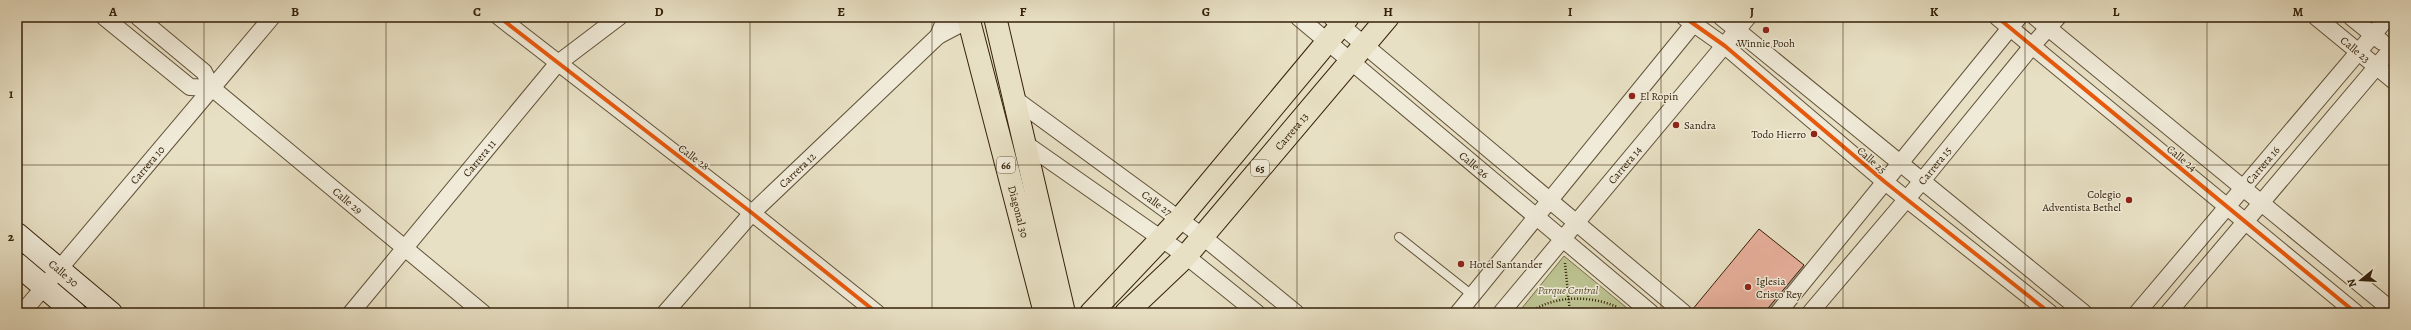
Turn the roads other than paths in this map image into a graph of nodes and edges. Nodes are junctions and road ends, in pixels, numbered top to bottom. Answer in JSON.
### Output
{"nodes":[{"id":1,"x":104,"y":17,"type":"edge"},
{"id":2,"x":138,"y":17,"type":"edge"},
{"id":3,"x":272,"y":17,"type":"edge"},
{"id":4,"x":499,"y":17,"type":"edge"},
{"id":5,"x":619,"y":17,"type":"edge"},
{"id":6,"x":946,"y":17,"type":"edge"},
{"id":7,"x":995,"y":17,"type":"edge"},
{"id":8,"x":1298,"y":17,"type":"edge"},
{"id":9,"x":1388,"y":17,"type":"edge"},
{"id":10,"x":1721,"y":17,"type":"edge"},
{"id":11,"x":1748,"y":17,"type":"edge"},
{"id":12,"x":1997,"y":17,"type":"edge"},
{"id":13,"x":2035,"y":17,"type":"edge"},
{"id":14,"x":2316,"y":17,"type":"edge"},
{"id":15,"x":2351,"y":17,"type":"edge"},
{"id":16,"x":2388,"y":17,"type":"edge"},
{"id":17,"x":970,"y":18,"type":"edge"},
{"id":18,"x":1340,"y":20,"type":"edge"},
{"id":19,"x":1692,"y":20,"type":"edge"},
{"id":20,"x":2014,"y":23,"type":"edge"},
{"id":21,"x":2054,"y":23,"type":"edge"},
{"id":22,"x":1738,"y":30,"type":"junction"},
{"id":23,"x":2373,"y":35,"type":"junction"},
{"id":24,"x":938,"y":36,"type":"junction"},
{"id":25,"x":1326,"y":41,"type":"junction"},
{"id":26,"x":1725,"y":46,"type":"junction"},
{"id":27,"x":2032,"y":46,"type":"junction"},
{"id":28,"x":2393,"y":49,"type":"edge"},
{"id":29,"x":1357,"y":52,"type":"junction"},
{"id":30,"x":2358,"y":52,"type":"junction"},
{"id":31,"x":557,"y":64,"type":"junction"},
{"id":32,"x":2377,"y":66,"type":"junction"},
{"id":33,"x":2394,"y":81,"type":"edge"},
{"id":34,"x":212,"y":88,"type":"junction"},
{"id":35,"x":1015,"y":98,"type":"junction"},
{"id":36,"x":1026,"y":144,"type":"junction"},
{"id":37,"x":1901,"y":163,"type":"junction"},
{"id":38,"x":1922,"y":181,"type":"junction"},
{"id":39,"x":1885,"y":182,"type":"junction"},
{"id":40,"x":2243,"y":188,"type":"junction"},
{"id":41,"x":1906,"y":199,"type":"junction"},
{"id":42,"x":1549,"y":201,"type":"junction"},
{"id":43,"x":2261,"y":203,"type":"junction"},
{"id":44,"x":2227,"y":207,"type":"junction"},
{"id":45,"x":752,"y":213,"type":"junction"},
{"id":46,"x":1536,"y":217,"type":"junction"},
{"id":47,"x":1178,"y":221,"type":"junction"},
{"id":48,"x":2245,"y":222,"type":"junction"},
{"id":49,"x":1575,"y":223,"type":"junction"},
{"id":50,"x":17,"y":234,"type":"edge"},
{"id":51,"x":1202,"y":236,"type":"junction"},
{"id":52,"x":1398,"y":236,"type":"dead end"},
{"id":53,"x":1160,"y":239,"type":"junction"},
{"id":54,"x":1561,"y":239,"type":"junction"},
{"id":55,"x":404,"y":248,"type":"junction"},
{"id":56,"x":1186,"y":256,"type":"junction"},
{"id":57,"x":17,"y":264,"type":"edge"},
{"id":58,"x":58,"y":268,"type":"junction"},
{"id":59,"x":44,"y":287,"type":"junction"},
{"id":60,"x":1472,"y":295,"type":"junction"},
{"id":61,"x":1051,"y":310,"type":"edge"},
{"id":62,"x":2394,"y":312,"type":"edge"},
{"id":63,"x":22,"y":313,"type":"edge"},
{"id":64,"x":75,"y":313,"type":"edge"},
{"id":65,"x":111,"y":313,"type":"edge"},
{"id":66,"x":351,"y":313,"type":"edge"},
{"id":67,"x":483,"y":313,"type":"edge"},
{"id":68,"x":665,"y":313,"type":"edge"},
{"id":69,"x":877,"y":313,"type":"edge"},
{"id":70,"x":1091,"y":313,"type":"edge"},
{"id":71,"x":1126,"y":313,"type":"edge"},
{"id":72,"x":1256,"y":313,"type":"edge"},
{"id":73,"x":1296,"y":313,"type":"edge"},
{"id":74,"x":1458,"y":313,"type":"edge"},
{"id":75,"x":1501,"y":313,"type":"edge"},
{"id":76,"x":1651,"y":313,"type":"edge"},
{"id":77,"x":1684,"y":313,"type":"edge"},
{"id":78,"x":1778,"y":313,"type":"edge"},
{"id":79,"x":1810,"y":313,"type":"edge"},
{"id":80,"x":2050,"y":313,"type":"edge"},
{"id":81,"x":2084,"y":313,"type":"edge"},
{"id":82,"x":2137,"y":313,"type":"edge"},
{"id":83,"x":2168,"y":313,"type":"edge"},
{"id":84,"x":2356,"y":313,"type":"edge"}],
"edges":[{"from":1,"to":34,"type":"street"},
{"from":2,"to":34,"type":"street","name":"Calle 29"},
{"from":3,"to":34,"type":"street","name":"Carrera 10"},
{"from":4,"to":31,"type":"street","name":"Calle 28"},
{"from":5,"to":31,"type":"street","name":"Carrera 11"},
{"from":6,"to":24,"type":"street","name":"Carrera 12"},
{"from":7,"to":35,"type":"main road","name":"Diagonal 30","number":"66"},
{"from":8,"to":25,"type":"street","name":"Calle 26"},
{"from":9,"to":29,"type":"main road","name":"Carrera 13","number":"65"},
{"from":10,"to":22,"type":"street","name":"Calle 25"},
{"from":11,"to":22,"type":"street","name":"Carrera 14"},
{"from":12,"to":20,"type":"street","name":"Calle 24"},
{"from":13,"to":21,"type":"street","name":"Calle 24"},
{"from":14,"to":30,"type":"street","name":"Calle 23"},
{"from":15,"to":23,"type":"street","name":"Calle 23"},
{"from":16,"to":23,"type":"street","name":"Carrera 16"},
{"from":17,"to":24,"type":"street","name":"Carrera 12"},
{"from":17,"to":61,"type":"main road","name":"Diagonal 30","number":"66"},
{"from":18,"to":25,"type":"main road"},
{"from":18,"to":29,"type":"street","name":"Calle 26"},
{"from":19,"to":26,"type":"street","name":"Calle 25"},
{"from":19,"to":42,"type":"street"},
{"from":20,"to":27,"type":"street","name":"Calle 24"},
{"from":20,"to":37,"type":"street"},
{"from":21,"to":27,"type":"street","name":"Carrera 15"},
{"from":21,"to":40,"type":"street","name":"Calle 24"},
{"from":22,"to":26,"type":"street","name":"Carrera 14"},
{"from":22,"to":37,"type":"street","name":"Calle 25"},
{"from":23,"to":28,"type":"street","name":"Calle 23"},
{"from":23,"to":30,"type":"street","name":"Carrera 16"},
{"from":24,"to":45,"type":"street","name":"Carrera 12"},
{"from":25,"to":29,"type":"street","name":"Calle 26"},
{"from":25,"to":47,"type":"main road"},
{"from":26,"to":39,"type":"street","name":"Calle 25"},
{"from":26,"to":49,"type":"street","name":"Carrera 14"},
{"from":27,"to":38,"type":"street","name":"Carrera 15"},
{"from":27,"to":44,"type":"street","name":"Calle 24"},
{"from":28,"to":32,"type":"street"},
{"from":29,"to":42,"type":"street","name":"Calle 26"},
{"from":29,"to":46,"type":"street","name":"Calle 26"},
{"from":29,"to":51,"type":"main road","name":"Carrera 13","number":"65"},
{"from":30,"to":32,"type":"street","name":"Calle 23"},
{"from":30,"to":40,"type":"street","name":"Carrera 16"},
{"from":31,"to":45,"type":"street","name":"Calle 28"},
{"from":31,"to":55,"type":"street","name":"Carrera 11"},
{"from":32,"to":33,"type":"street","name":"Calle 23"},
{"from":32,"to":43,"type":"street"},
{"from":34,"to":55,"type":"street","name":"Calle 29"},
{"from":34,"to":58,"type":"street","name":"Carrera 10"},
{"from":35,"to":36,"type":"main road","name":"Diagonal 30","number":"66"},
{"from":35,"to":47,"type":"street","name":"Calle 27"},
{"from":36,"to":53,"type":"street"},
{"from":36,"to":61,"type":"main road","name":"Diagonal 30","number":"66"},
{"from":37,"to":38,"type":"street","name":"Calle 25"},
{"from":37,"to":39,"type":"street"},
{"from":38,"to":41,"type":"street","name":"Carrera 15"},
{"from":38,"to":81,"type":"street","name":"Calle 25"},
{"from":39,"to":41,"type":"street","name":"Calle 25"},
{"from":39,"to":78,"type":"street"},
{"from":40,"to":43,"type":"street","name":"Calle 24"},
{"from":40,"to":44,"type":"street","name":"Carrera 16"},
{"from":41,"to":79,"type":"street","name":"Carrera 15"},
{"from":41,"to":80,"type":"street","name":"Calle 25"},
{"from":42,"to":46,"type":"street"},
{"from":42,"to":49,"type":"street","name":"Calle 26"},
{"from":43,"to":48,"type":"street"},
{"from":43,"to":62,"type":"street","name":"Calle 24"},
{"from":44,"to":48,"type":"street","name":"Calle 24"},
{"from":44,"to":82,"type":"street","name":"Carrera 16"},
{"from":45,"to":68,"type":"street","name":"Carrera 12"},
{"from":45,"to":69,"type":"street","name":"Calle 28"},
{"from":46,"to":54,"type":"street","name":"Calle 26"},
{"from":46,"to":60,"type":"street"},
{"from":47,"to":51,"type":"street","name":"Calle 27"},
{"from":47,"to":53,"type":"main road"},
{"from":48,"to":83,"type":"street"},
{"from":48,"to":84,"type":"street","name":"Calle 24"},
{"from":49,"to":54,"type":"street","name":"Carrera 14"},
{"from":49,"to":77,"type":"street","name":"Calle 26"},
{"from":50,"to":58,"type":"street","name":"Calle 30"},
{"from":51,"to":56,"type":"main road","name":"Carrera 13","number":"65"},
{"from":51,"to":73,"type":"street","name":"Calle 27"},
{"from":52,"to":60,"type":"lane"},
{"from":53,"to":56,"type":"street"},
{"from":53,"to":70,"type":"main road"},
{"from":54,"to":75,"type":"street","name":"Carrera 14"},
{"from":54,"to":76,"type":"street","name":"Calle 26"},
{"from":55,"to":66,"type":"street","name":"Carrera 11"},
{"from":55,"to":67,"type":"street","name":"Calle 29"},
{"from":56,"to":71,"type":"main road","name":"Carrera 13","number":"65"},
{"from":56,"to":72,"type":"street"},
{"from":57,"to":59,"type":"street"},
{"from":58,"to":59,"type":"street","name":"Carrera 10"},
{"from":58,"to":65,"type":"street","name":"Calle 30"},
{"from":59,"to":63,"type":"street","name":"Carrera 10"},
{"from":59,"to":64,"type":"street"},
{"from":60,"to":74,"type":"street"}]}
